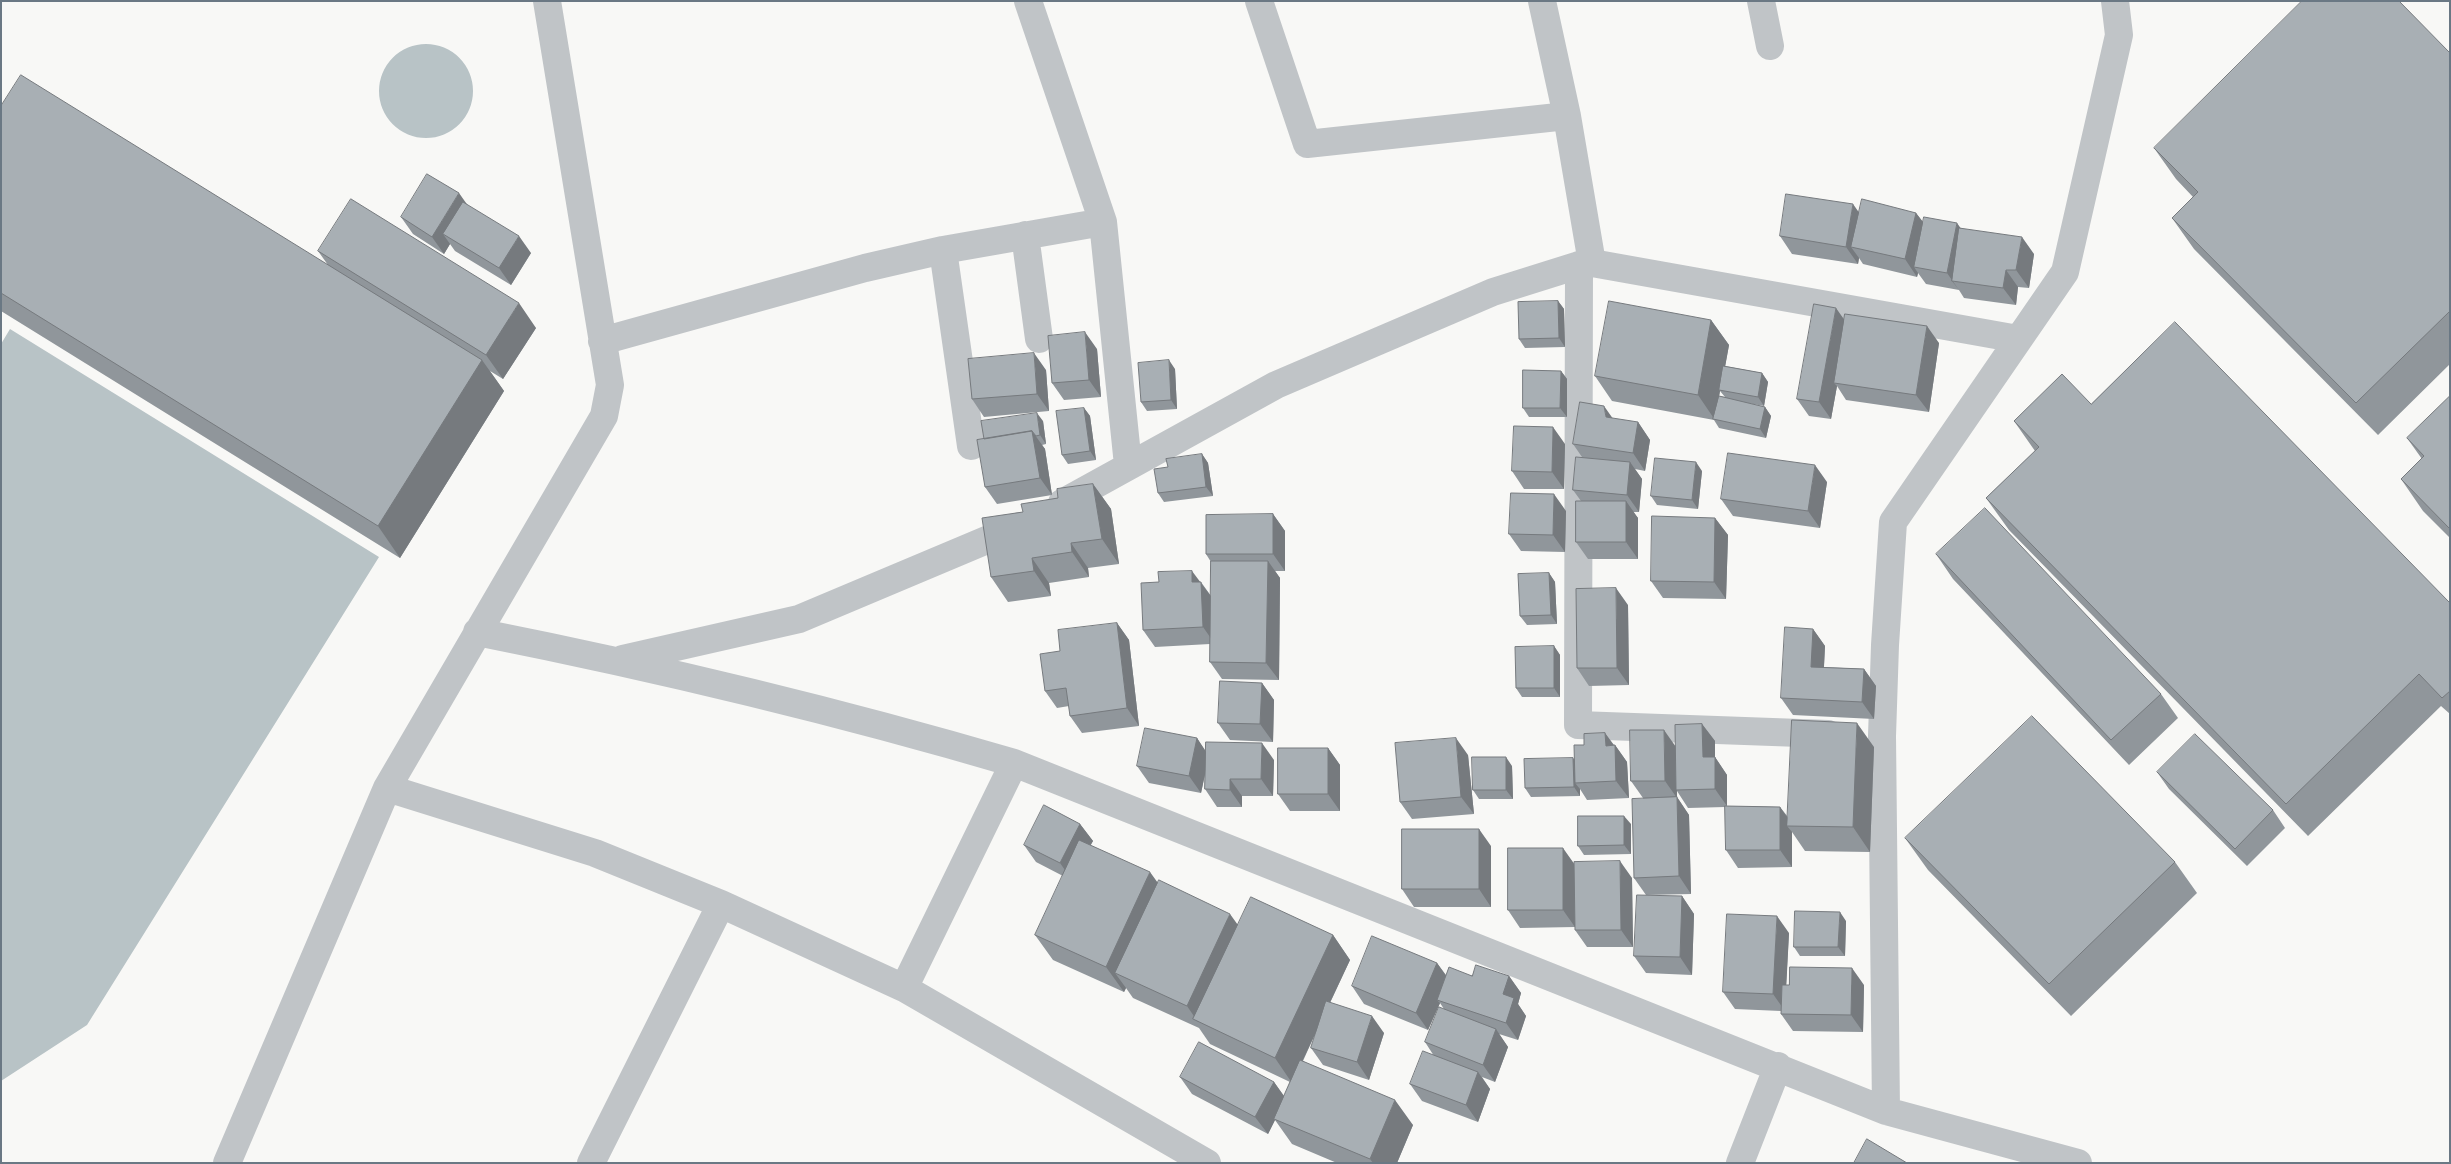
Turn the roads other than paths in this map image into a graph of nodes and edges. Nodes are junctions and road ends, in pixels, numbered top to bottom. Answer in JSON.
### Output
{"nodes":[{"id":1,"x":547,"y":1,"type":"edge"},
{"id":2,"x":1028,"y":1,"type":"edge"},
{"id":3,"x":1259,"y":1,"type":"edge"},
{"id":4,"x":1542,"y":1,"type":"edge"},
{"id":5,"x":1761,"y":1,"type":"edge"},
{"id":6,"x":2116,"y":1,"type":"edge"},
{"id":7,"x":1770,"y":46,"type":"dead end"},
{"id":8,"x":1567,"y":116,"type":"junction"},
{"id":9,"x":1103,"y":222,"type":"junction"},
{"id":10,"x":1025,"y":235,"type":"junction"},
{"id":11,"x":943,"y":250,"type":"junction"},
{"id":12,"x":1585,"y":264,"type":"junction"},
{"id":13,"x":2018,"y":339,"type":"junction"},
{"id":14,"x":1039,"y":340,"type":"dead end"},
{"id":15,"x":602,"y":341,"type":"junction"},
{"id":16,"x":971,"y":446,"type":"dead end"},
{"id":17,"x":1128,"y":465,"type":"junction"},
{"id":18,"x":477,"y":632,"type":"junction"},
{"id":19,"x":618,"y":660,"type":"junction"},
{"id":20,"x":1882,"y":736,"type":"junction"},
{"id":21,"x":1014,"y":763,"type":"junction"},
{"id":22,"x":387,"y":788,"type":"junction"},
{"id":23,"x":721,"y":904,"type":"junction"},
{"id":24,"x":904,"y":988,"type":"junction"},
{"id":25,"x":1778,"y":1066,"type":"junction"},
{"id":26,"x":1886,"y":1111,"type":"junction"},
{"id":27,"x":227,"y":1163,"type":"edge"},
{"id":28,"x":591,"y":1163,"type":"edge"},
{"id":29,"x":1207,"y":1163,"type":"edge"},
{"id":30,"x":1740,"y":1163,"type":"edge"},
{"id":31,"x":2078,"y":1163,"type":"edge"}],
"edges":[{"from":1,"to":15,"type":"street"},
{"from":2,"to":9,"type":"street"},
{"from":3,"to":8,"type":"street"},
{"from":4,"to":8,"type":"street"},
{"from":5,"to":7,"type":"street"},
{"from":6,"to":13,"type":"street"},
{"from":8,"to":12,"type":"street"},
{"from":9,"to":10,"type":"street"},
{"from":9,"to":17,"type":"street"},
{"from":10,"to":11,"type":"street"},
{"from":10,"to":14,"type":"street"},
{"from":11,"to":15,"type":"street"},
{"from":11,"to":16,"type":"street"},
{"from":12,"to":13,"type":"street"},
{"from":12,"to":17,"type":"street"},
{"from":12,"to":20,"type":"street"},
{"from":13,"to":20,"type":"street"},
{"from":15,"to":18,"type":"street"},
{"from":17,"to":19,"type":"street"},
{"from":18,"to":19,"type":"street"},
{"from":18,"to":22,"type":"street"},
{"from":19,"to":21,"type":"street"},
{"from":20,"to":26,"type":"street"},
{"from":21,"to":24,"type":"street"},
{"from":21,"to":25,"type":"street"},
{"from":22,"to":23,"type":"street"},
{"from":22,"to":27,"type":"street"},
{"from":23,"to":24,"type":"street"},
{"from":23,"to":28,"type":"street"},
{"from":24,"to":29,"type":"street"},
{"from":25,"to":26,"type":"street"},
{"from":25,"to":30,"type":"street"},
{"from":26,"to":31,"type":"street"}]}
